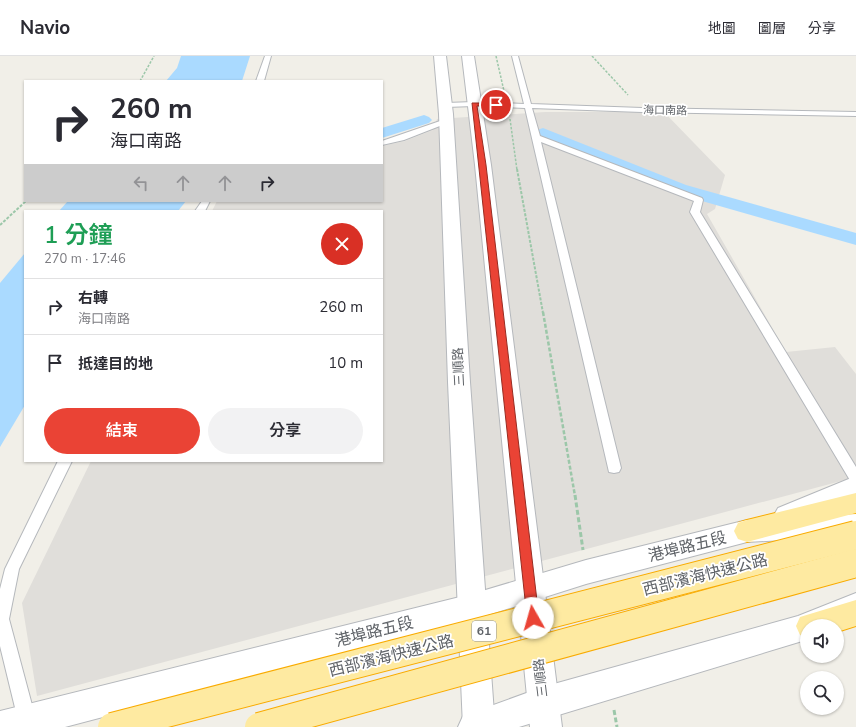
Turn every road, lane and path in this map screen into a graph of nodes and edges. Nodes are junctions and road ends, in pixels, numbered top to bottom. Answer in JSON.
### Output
{"nodes":[{"id":1,"x":154,"y":56,"type":"edge"},
{"id":2,"x":268,"y":56,"type":"edge"},
{"id":3,"x":440,"y":56,"type":"edge"},
{"id":4,"x":468,"y":56,"type":"edge"},
{"id":5,"x":496,"y":56,"type":"edge"},
{"id":6,"x":515,"y":56,"type":"edge"},
{"id":7,"x":592,"y":56,"type":"edge"},
{"id":8,"x":141,"y":80,"type":"edge"},
{"id":9,"x":260,"y":80,"type":"edge"},
{"id":10,"x":474,"y":104,"type":"junction"},
{"id":11,"x":507,"y":105,"type":"junction"},
{"id":12,"x":528,"y":106,"type":"junction"},
{"id":13,"x":642,"y":110,"type":"junction"},
{"id":14,"x":446,"y":113,"type":"junction"},
{"id":15,"x":856,"y":114,"type":"edge"},
{"id":16,"x":536,"y":137,"type":"junction"},
{"id":17,"x":383,"y":143,"type":"edge"},
{"id":18,"x":25,"y":202,"type":"edge"},
{"id":19,"x":0,"y":224,"type":"edge"},
{"id":20,"x":65,"y":462,"type":"edge"},
{"id":21,"x":614,"y":468,"type":"dead end"},
{"id":22,"x":856,"y":478,"type":"edge"},
{"id":23,"x":856,"y":486,"type":"edge"},
{"id":24,"x":856,"y":503,"type":"edge"},
{"id":25,"x":856,"y":525,"type":"edge"},
{"id":26,"x":747,"y":531,"type":"junction"},
{"id":27,"x":856,"y":535,"type":"edge"},
{"id":28,"x":856,"y":563,"type":"edge"},
{"id":29,"x":586,"y":572,"type":"junction"},
{"id":30,"x":529,"y":590,"type":"junction"},
{"id":31,"x":856,"y":606,"type":"edge"},
{"id":32,"x":472,"y":607,"type":"junction"},
{"id":33,"x":856,"y":613,"type":"edge"},
{"id":34,"x":826,"y":619,"type":"edge"},
{"id":35,"x":836,"y":619,"type":"edge"},
{"id":36,"x":856,"y":624,"type":"edge"},
{"id":37,"x":844,"y":625,"type":"edge"},
{"id":38,"x":800,"y":630,"type":"edge"},
{"id":39,"x":610,"y":685,"type":"junction"},
{"id":40,"x":544,"y":715,"type":"edge"},
{"id":41,"x":14,"y":724,"type":"edge"},
{"id":42,"x":477,"y":726,"type":"edge"},
{"id":43,"x":112,"y":727,"type":"edge"},
{"id":44,"x":259,"y":727,"type":"edge"},
{"id":45,"x":617,"y":727,"type":"edge"}],
"edges":[{"from":1,"to":8,"type":"path"},
{"from":2,"to":9,"type":"lane"},
{"from":3,"to":14,"type":"street","name":"三順路"},
{"from":4,"to":10,"type":"street","name":"三順路"},
{"from":5,"to":11,"type":"path"},
{"from":6,"to":12,"type":"lane"},
{"from":7,"to":13,"type":"path"},
{"from":10,"to":11,"type":"lane","name":"海口南路"},
{"from":10,"to":14,"type":"lane","name":"海口南路"},
{"from":10,"to":30,"type":"street","name":"三順路"},
{"from":11,"to":12,"type":"lane","name":"海口南路"},
{"from":11,"to":29,"type":"path"},
{"from":12,"to":13,"type":"lane","name":"海口南路"},
{"from":12,"to":16,"type":"lane"},
{"from":13,"to":15,"type":"lane","name":"海口南路"},
{"from":14,"to":17,"type":"lane"},
{"from":14,"to":32,"type":"street","name":"三順路"},
{"from":16,"to":21,"type":"lane"},
{"from":16,"to":22,"type":"lane"},
{"from":18,"to":19,"type":"path"},
{"from":20,"to":41,"type":"lane"},
{"from":23,"to":26,"type":"street","name":"港埠路五段"},
{"from":24,"to":26,"type":"highway"},
{"from":25,"to":26,"type":"street","name":"港埠路五段"},
{"from":26,"to":29,"type":"street","name":"港埠路五段"},
{"from":27,"to":43,"type":"highway","name":"西部濱海快速公路","number":"61","bridge":true},
{"from":28,"to":44,"type":"highway","name":"西部濱海快速公路","bridge":true},
{"from":29,"to":30,"type":"street","name":"港埠路五段"},
{"from":30,"to":32,"type":"street","name":"港埠路五段"},
{"from":30,"to":40,"type":"street","name":"三順路"},
{"from":31,"to":34,"type":"street"},
{"from":32,"to":41,"type":"street","name":"港埠路五段"},
{"from":32,"to":42,"type":"street","name":"三順路"},
{"from":33,"to":35,"type":"highway"},
{"from":36,"to":37,"type":"street"},
{"from":38,"to":39,"type":"street"},
{"from":39,"to":40,"type":"street"},
{"from":39,"to":45,"type":"path"},
{"from":40,"to":42,"type":"street"}]}
